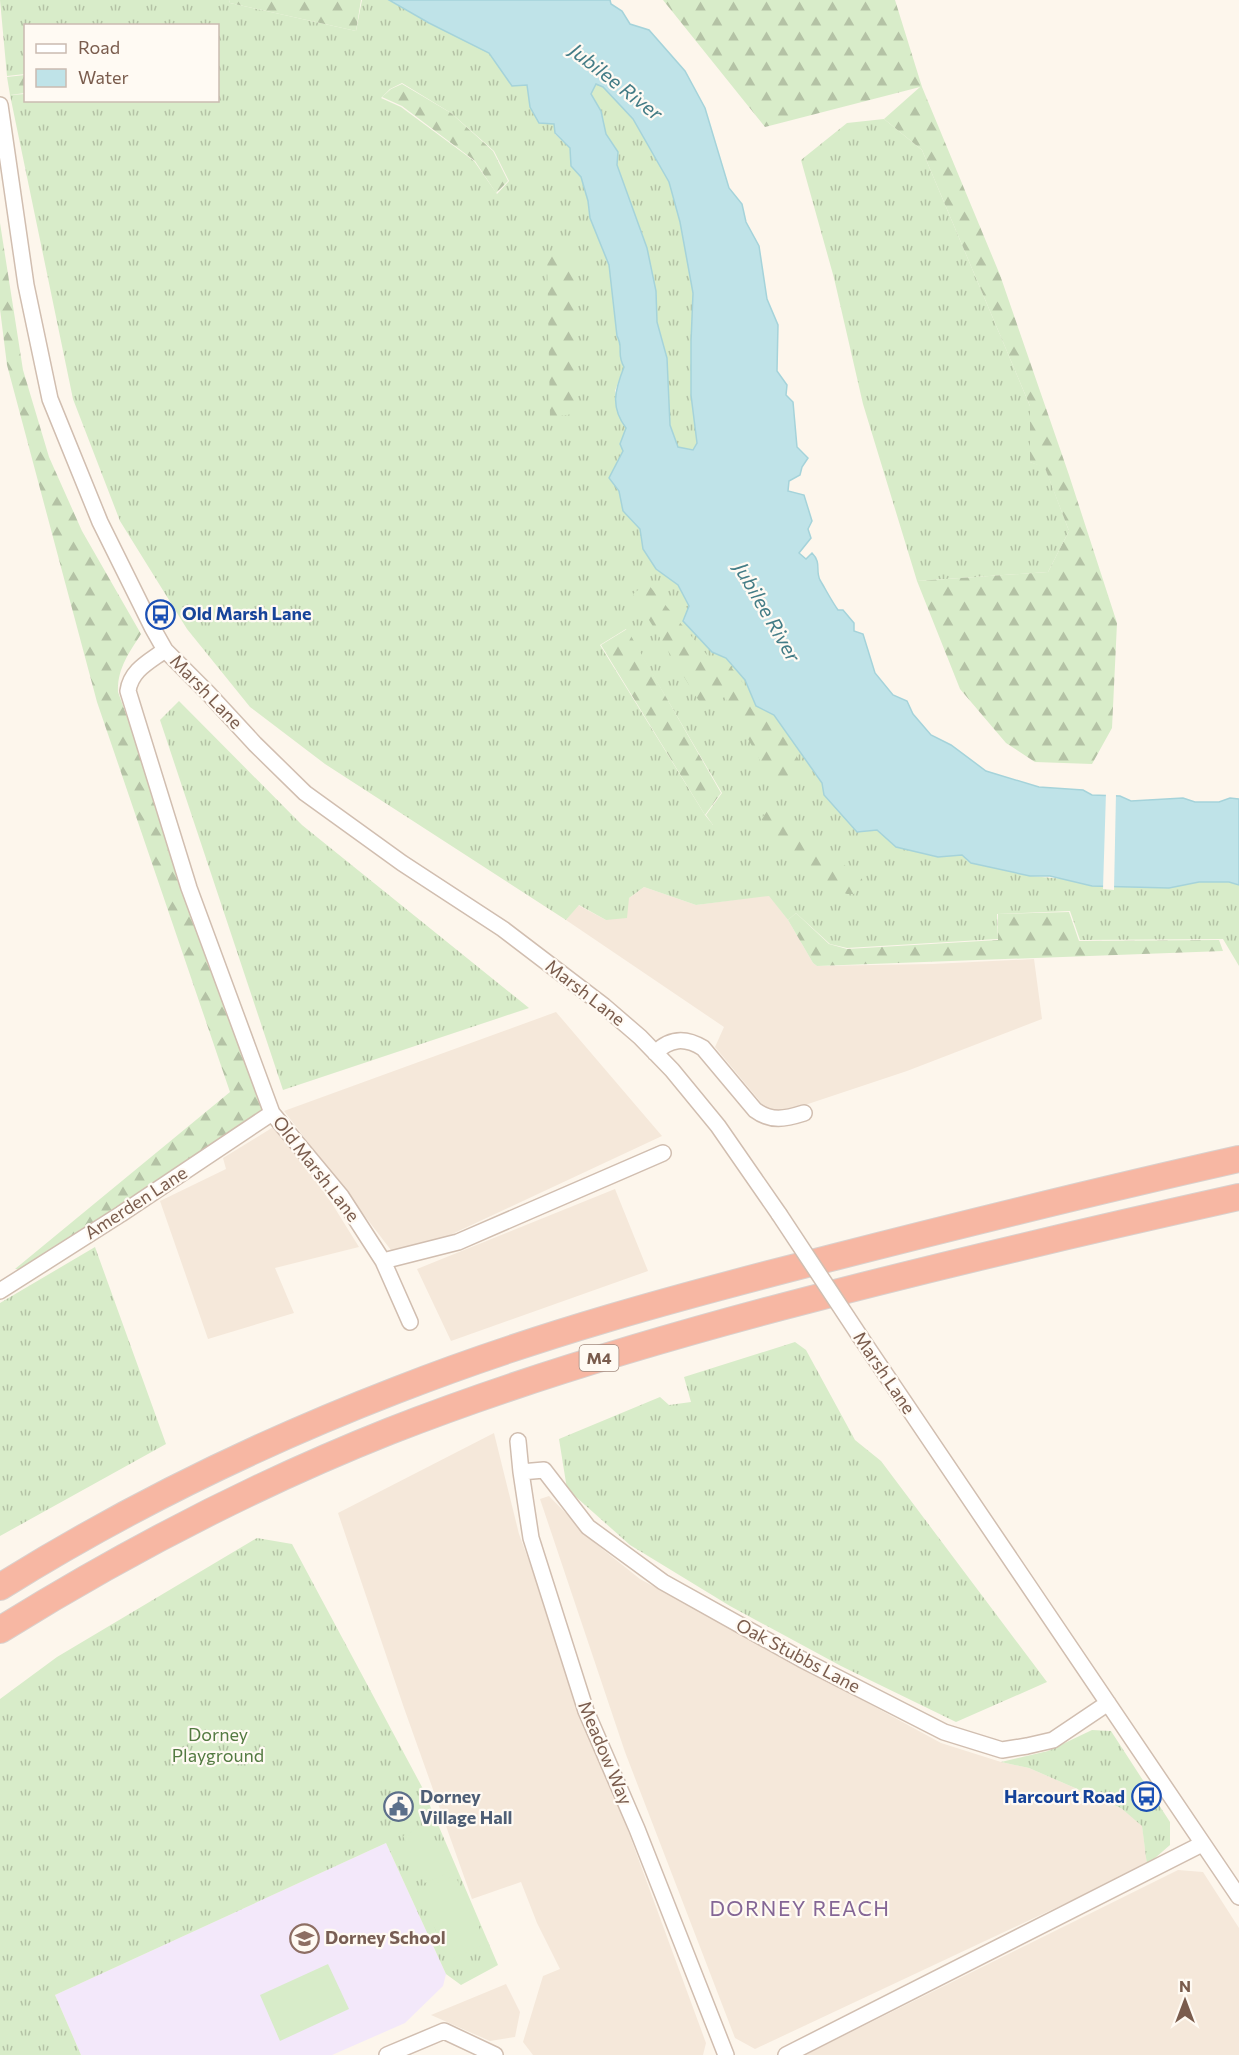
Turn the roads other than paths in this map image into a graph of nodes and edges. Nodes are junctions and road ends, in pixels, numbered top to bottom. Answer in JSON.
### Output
{"nodes":[{"id":1,"x":0,"y":105,"type":"edge"},
{"id":2,"x":165,"y":650,"type":"junction"},
{"id":3,"x":655,"y":1053,"type":"junction"},
{"id":4,"x":272,"y":1113,"type":"junction"},
{"id":5,"x":804,"y":1113,"type":"dead end"},
{"id":6,"x":663,"y":1152,"type":"dead end"},
{"id":7,"x":1239,"y":1159,"type":"edge"},
{"id":8,"x":1239,"y":1197,"type":"edge"},
{"id":9,"x":383,"y":1261,"type":"junction"},
{"id":10,"x":0,"y":1291,"type":"edge"},
{"id":11,"x":410,"y":1322,"type":"dead end"},
{"id":12,"x":518,"y":1441,"type":"dead end"},
{"id":13,"x":521,"y":1472,"type":"junction"},
{"id":14,"x":0,"y":1587,"type":"edge"},
{"id":15,"x":0,"y":1630,"type":"edge"},
{"id":16,"x":1108,"y":1703,"type":"junction"},
{"id":17,"x":1202,"y":1844,"type":"junction"},
{"id":18,"x":1239,"y":1897,"type":"edge"},
{"id":19,"x":387,"y":2055,"type":"edge"},
{"id":20,"x":495,"y":2055,"type":"edge"},
{"id":21,"x":726,"y":2055,"type":"edge"},
{"id":22,"x":786,"y":2055,"type":"edge"}],
"edges":[{"from":1,"to":2,"type":"street","name":"Marsh Lane"},
{"from":2,"to":3,"type":"street","name":"Marsh Lane"},
{"from":2,"to":4,"type":"street","name":"Old Marsh Lane"},
{"from":3,"to":5,"type":"street"},
{"from":3,"to":16,"type":"street","name":"Marsh Lane","bridge":true},
{"from":4,"to":9,"type":"street","name":"Old Marsh Lane"},
{"from":4,"to":10,"type":"street","name":"Amerden Lane"},
{"from":6,"to":9,"type":"street"},
{"from":7,"to":14,"type":"highway","number":"M4"},
{"from":8,"to":15,"type":"highway","number":"M4"},
{"from":9,"to":11,"type":"street","name":"Old Marsh Lane"},
{"from":12,"to":13,"type":"street","name":"Meadow Way"},
{"from":13,"to":16,"type":"street","name":"Oak Stubbs Lane"},
{"from":13,"to":21,"type":"street","name":"Meadow Way"},
{"from":16,"to":17,"type":"street","name":"Marsh Lane"},
{"from":17,"to":18,"type":"street","name":"Marsh Lane"},
{"from":17,"to":22,"type":"street"},
{"from":19,"to":20,"type":"street"}]}
